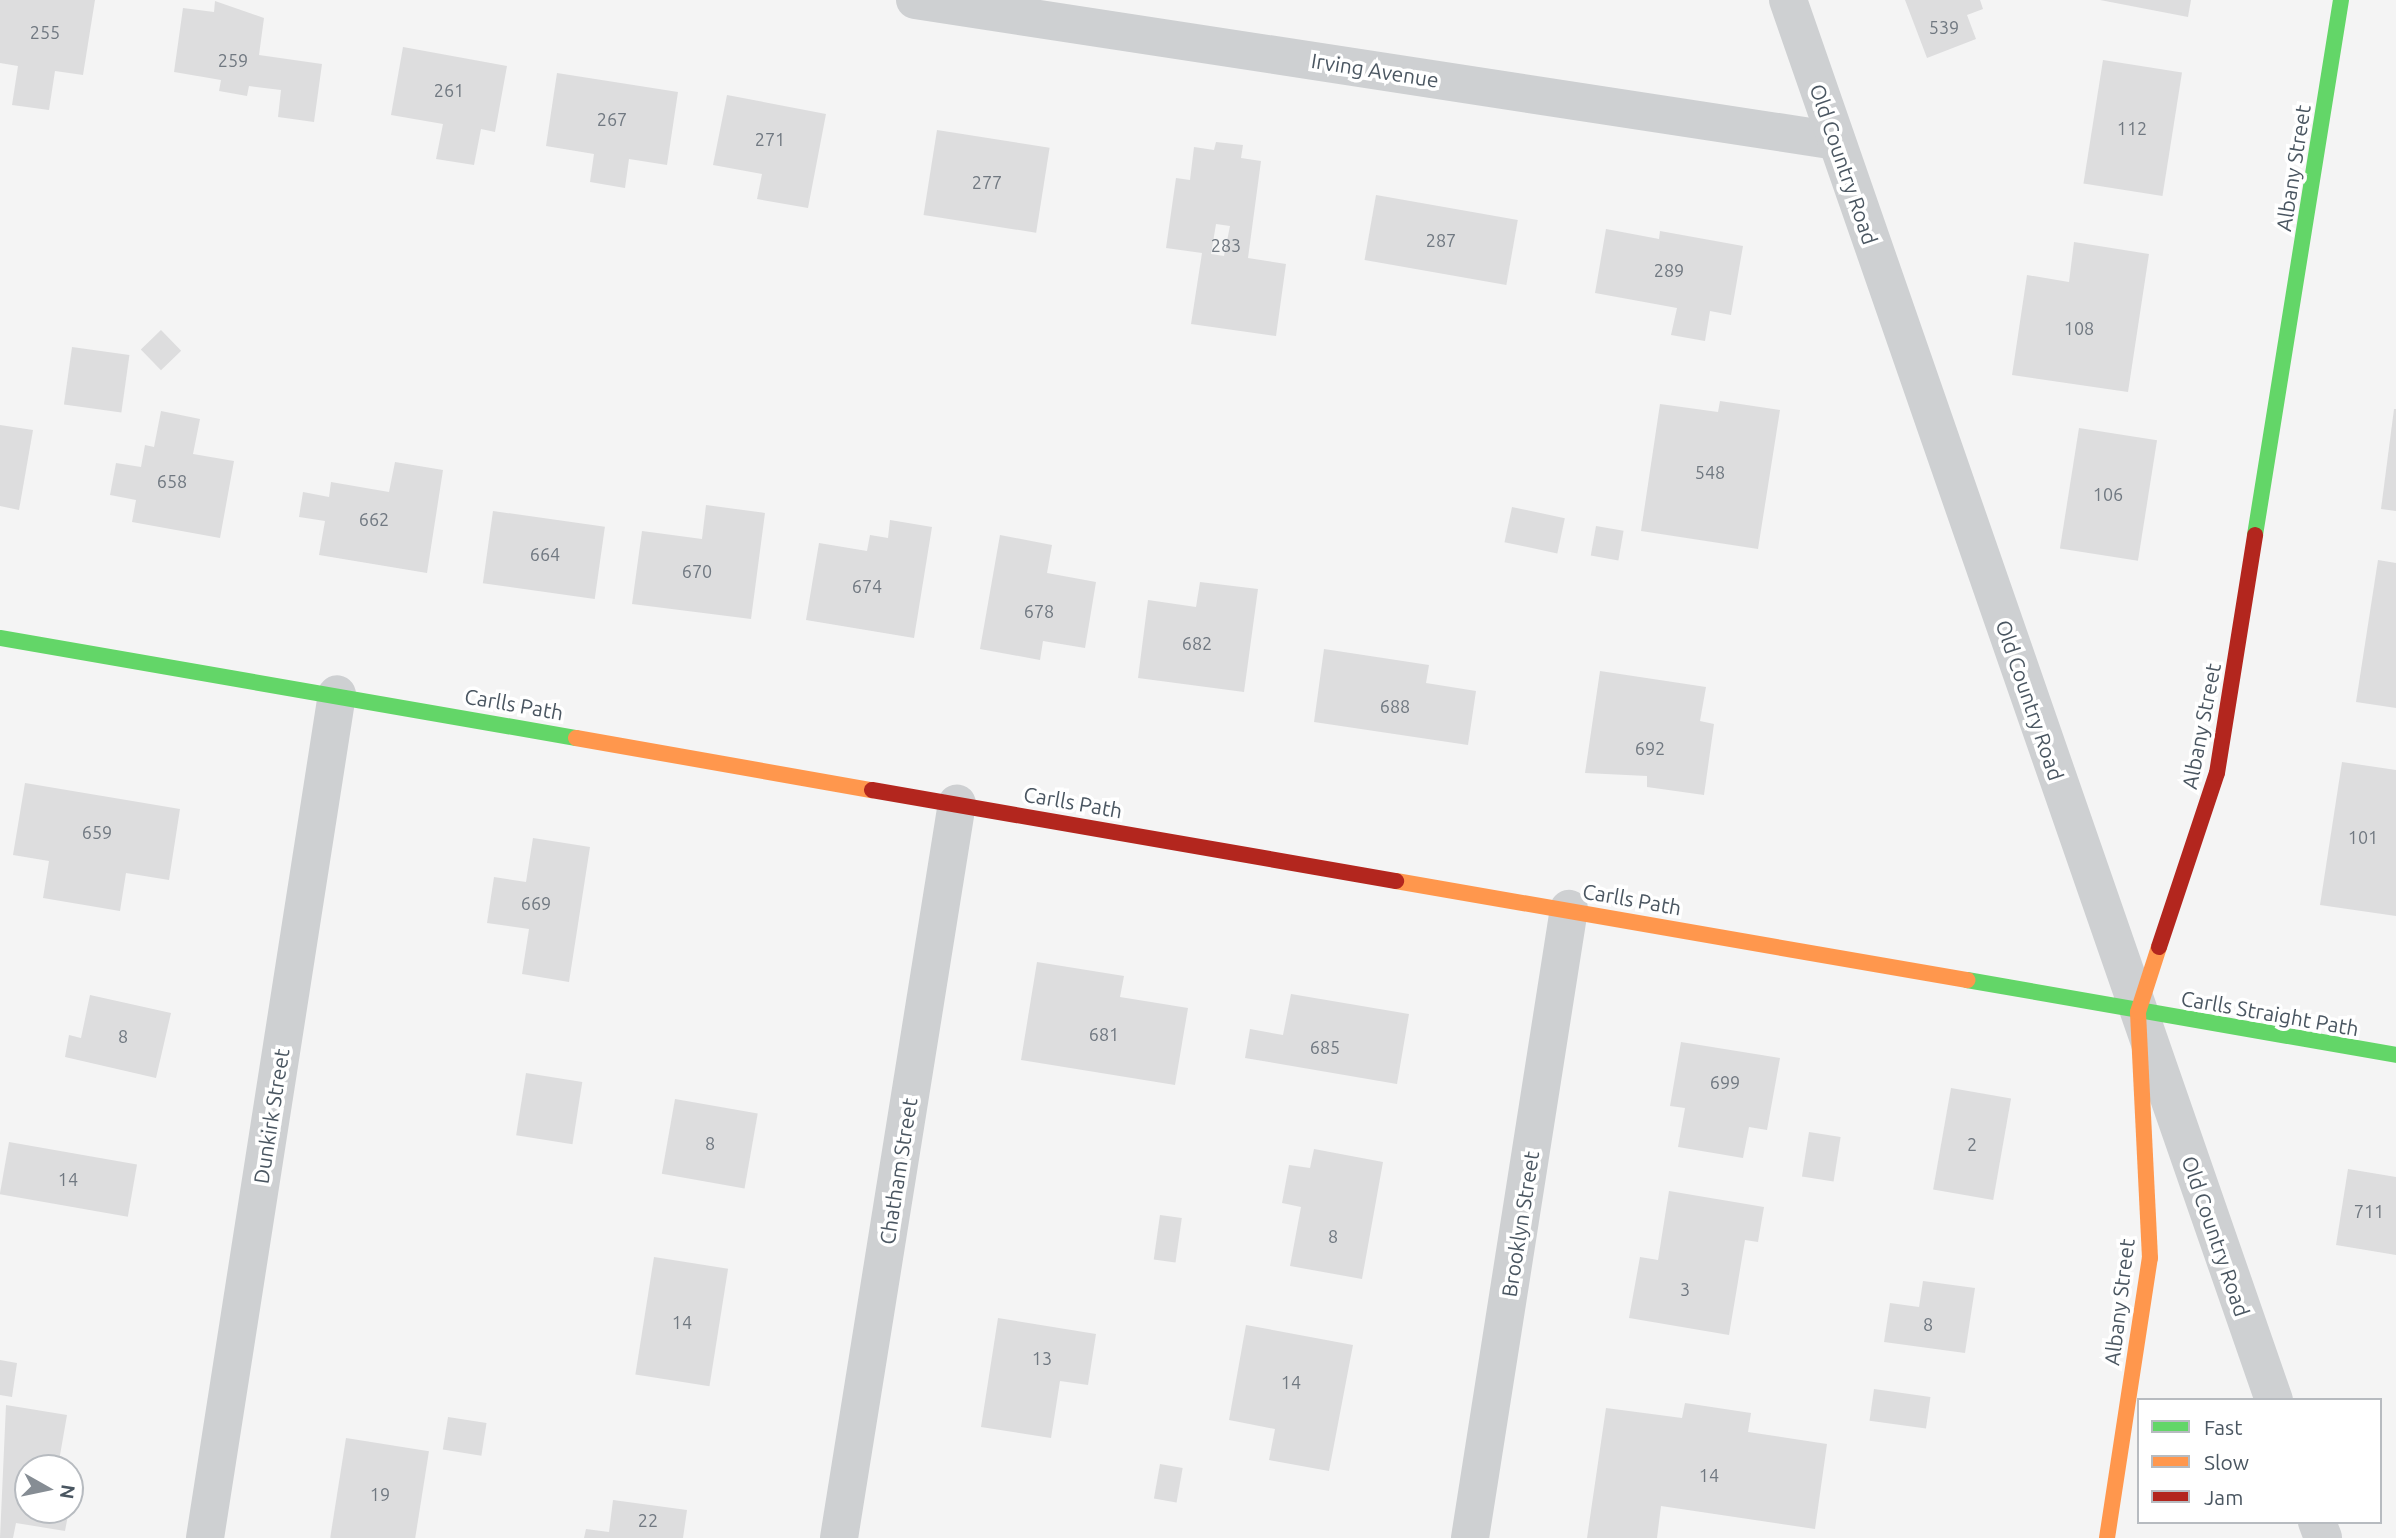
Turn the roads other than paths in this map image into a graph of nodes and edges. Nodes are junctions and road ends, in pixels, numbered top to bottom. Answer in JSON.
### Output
{"nodes":[{"id":1,"x":915,"y":0,"type":"edge"},
{"id":2,"x":1788,"y":0,"type":"edge"},
{"id":3,"x":2341,"y":0,"type":"edge"},
{"id":4,"x":1836,"y":141,"type":"junction"},
{"id":5,"x":0,"y":638,"type":"edge"},
{"id":6,"x":337,"y":694,"type":"junction"},
{"id":7,"x":957,"y":803,"type":"junction"},
{"id":8,"x":1569,"y":909,"type":"junction"},
{"id":9,"x":2138,"y":1012,"type":"junction"},
{"id":10,"x":2396,"y":1055,"type":"edge"},
{"id":11,"x":2273,"y":1398,"type":"edge"},
{"id":12,"x":205,"y":1538,"type":"edge"},
{"id":13,"x":839,"y":1538,"type":"edge"},
{"id":14,"x":1470,"y":1538,"type":"edge"},
{"id":15,"x":2108,"y":1538,"type":"edge"}],
"edges":[{"from":1,"to":4,"type":"street","name":"Irving Avenue"},
{"from":2,"to":4,"type":"street","name":"Old Country Road"},
{"from":3,"to":9,"type":"street","name":"Albany Street"},
{"from":4,"to":9,"type":"street","name":"Old Country Road"},
{"from":5,"to":6,"type":"street","name":"Carlls Path"},
{"from":6,"to":7,"type":"street","name":"Carlls Path"},
{"from":6,"to":12,"type":"street","name":"Dunkirk Street"},
{"from":7,"to":8,"type":"street","name":"Carlls Path"},
{"from":7,"to":13,"type":"street","name":"Chatham Street"},
{"from":8,"to":9,"type":"street","name":"Carlls Path"},
{"from":8,"to":14,"type":"street","name":"Brooklyn Street"},
{"from":9,"to":10,"type":"street","name":"Carlls Straight Path"},
{"from":9,"to":11,"type":"street","name":"Old Country Road"},
{"from":9,"to":15,"type":"street","name":"Albany Street"}]}
